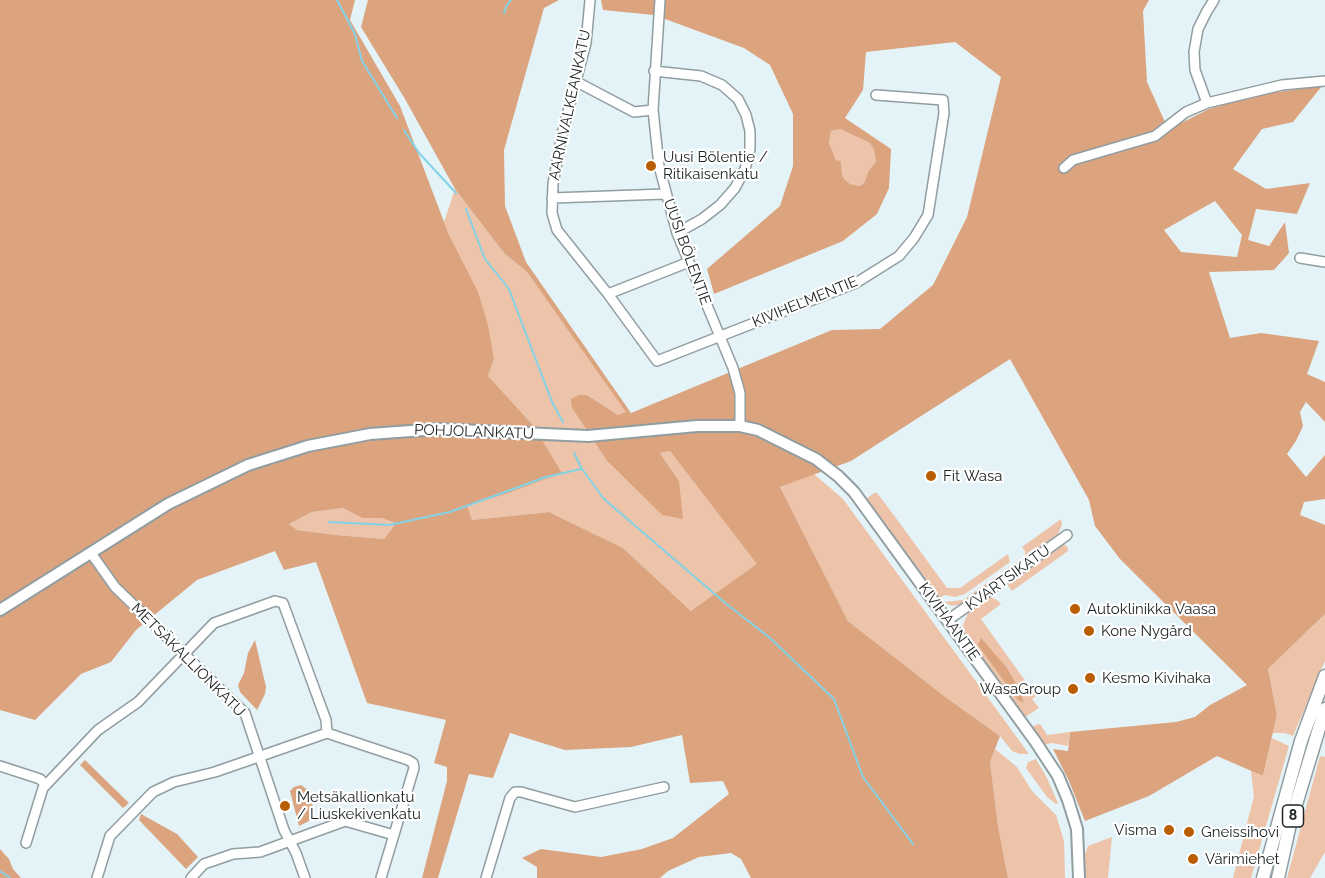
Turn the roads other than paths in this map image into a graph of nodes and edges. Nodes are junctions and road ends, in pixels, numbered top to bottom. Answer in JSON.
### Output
{"nodes":[{"id":1,"x":590,"y":0,"type":"edge"},
{"id":2,"x":660,"y":0,"type":"edge"},
{"id":3,"x":1214,"y":0,"type":"edge"},
{"id":4,"x":654,"y":71,"type":"junction"},
{"id":5,"x":1325,"y":81,"type":"edge"},
{"id":6,"x":577,"y":82,"type":"junction"},
{"id":7,"x":876,"y":95,"type":"dead end"},
{"id":8,"x":1207,"y":103,"type":"junction"},
{"id":9,"x":653,"y":110,"type":"junction"},
{"id":10,"x":1064,"y":168,"type":"dead end"},
{"id":11,"x":665,"y":194,"type":"junction"},
{"id":12,"x":552,"y":198,"type":"junction"},
{"id":13,"x":677,"y":233,"type":"junction"},
{"id":14,"x":1300,"y":258,"type":"dead end"},
{"id":15,"x":689,"y":262,"type":"junction"},
{"id":16,"x":1325,"y":262,"type":"edge"},
{"id":17,"x":608,"y":294,"type":"junction"},
{"id":18,"x":719,"y":337,"type":"junction"},
{"id":19,"x":740,"y":426,"type":"junction"},
{"id":20,"x":1067,"y":535,"type":"dead end"},
{"id":21,"x":91,"y":553,"type":"junction"},
{"id":22,"x":0,"y":610,"type":"edge"},
{"id":23,"x":948,"y":620,"type":"junction"},
{"id":24,"x":184,"y":655,"type":"junction"},
{"id":25,"x":1325,"y":676,"type":"edge"},
{"id":26,"x":1325,"y":709,"type":"edge"},
{"id":27,"x":327,"y":734,"type":"junction"},
{"id":28,"x":259,"y":758,"type":"junction"},
{"id":29,"x":0,"y":766,"type":"edge"},
{"id":30,"x":46,"y":785,"type":"junction"},
{"id":31,"x":664,"y":787,"type":"dead end"},
{"id":32,"x":394,"y":836,"type":"junction"},
{"id":33,"x":290,"y":841,"type":"junction"},
{"id":34,"x":26,"y":843,"type":"dead end"},
{"id":35,"x":1265,"y":865,"type":"junction"},
{"id":36,"x":98,"y":878,"type":"edge"},
{"id":37,"x":191,"y":878,"type":"edge"},
{"id":38,"x":305,"y":878,"type":"edge"},
{"id":39,"x":381,"y":878,"type":"edge"},
{"id":40,"x":486,"y":878,"type":"edge"},
{"id":41,"x":1079,"y":878,"type":"edge"},
{"id":42,"x":1256,"y":878,"type":"edge"},
{"id":43,"x":1263,"y":878,"type":"edge"},
{"id":44,"x":1278,"y":878,"type":"edge"}],
"edges":[{"from":1,"to":6,"type":"street","name":"AARNIVALKEANKATU"},
{"from":2,"to":4,"type":"street","name":"UUSI BÖLENTIE"},
{"from":3,"to":8,"type":"street"},
{"from":4,"to":9,"type":"street","name":"UUSI BÖLENTIE"},
{"from":4,"to":13,"type":"street"},
{"from":5,"to":8,"type":"street"},
{"from":6,"to":9,"type":"street"},
{"from":6,"to":12,"type":"street","name":"AARNIVALKEANKATU"},
{"from":7,"to":18,"type":"street","name":"KIVIHELMENTIE"},
{"from":8,"to":10,"type":"street"},
{"from":9,"to":11,"type":"street","name":"UUSI BÖLENTIE"},
{"from":11,"to":12,"type":"street"},
{"from":11,"to":13,"type":"street","name":"UUSI BÖLENTIE"},
{"from":12,"to":17,"type":"street","name":"AARNIVALKEANKATU"},
{"from":13,"to":15,"type":"street","name":"UUSI BÖLENTIE"},
{"from":14,"to":16,"type":"street"},
{"from":15,"to":17,"type":"street"},
{"from":15,"to":18,"type":"street","name":"UUSI BÖLENTIE"},
{"from":17,"to":18,"type":"street","name":"AARNIVALKEANKATU"},
{"from":18,"to":19,"type":"street","name":"UUSI BÖLENTIE"},
{"from":19,"to":21,"type":"main road","name":"POHJOLANKATU"},
{"from":19,"to":23,"type":"main road","name":"KIVIHAANTIE"},
{"from":20,"to":23,"type":"street","name":"KVARTSIKATU"},
{"from":21,"to":22,"type":"main road","name":"POHJOLANKATU"},
{"from":21,"to":24,"type":"street","name":"METSÄKALLIONKATU"},
{"from":23,"to":41,"type":"main road","name":"KIVIHAANTIE"},
{"from":24,"to":27,"type":"street"},
{"from":24,"to":28,"type":"street","name":"METSÄKALLIONKATU"},
{"from":24,"to":30,"type":"street"},
{"from":25,"to":35,"type":"highway","number":"8"},
{"from":26,"to":44,"type":"highway","number":"8"},
{"from":27,"to":28,"type":"street"},
{"from":27,"to":32,"type":"street"},
{"from":28,"to":33,"type":"street","name":"METSÄKALLIONKATU"},
{"from":28,"to":36,"type":"street"},
{"from":29,"to":30,"type":"street"},
{"from":30,"to":34,"type":"street"},
{"from":31,"to":40,"type":"street"},
{"from":32,"to":33,"type":"street"},
{"from":32,"to":39,"type":"street"},
{"from":33,"to":37,"type":"street"},
{"from":33,"to":38,"type":"street","name":"METSÄKALLIONKATU"},
{"from":35,"to":42,"type":"highway"},
{"from":35,"to":43,"type":"highway","number":"8"}]}
